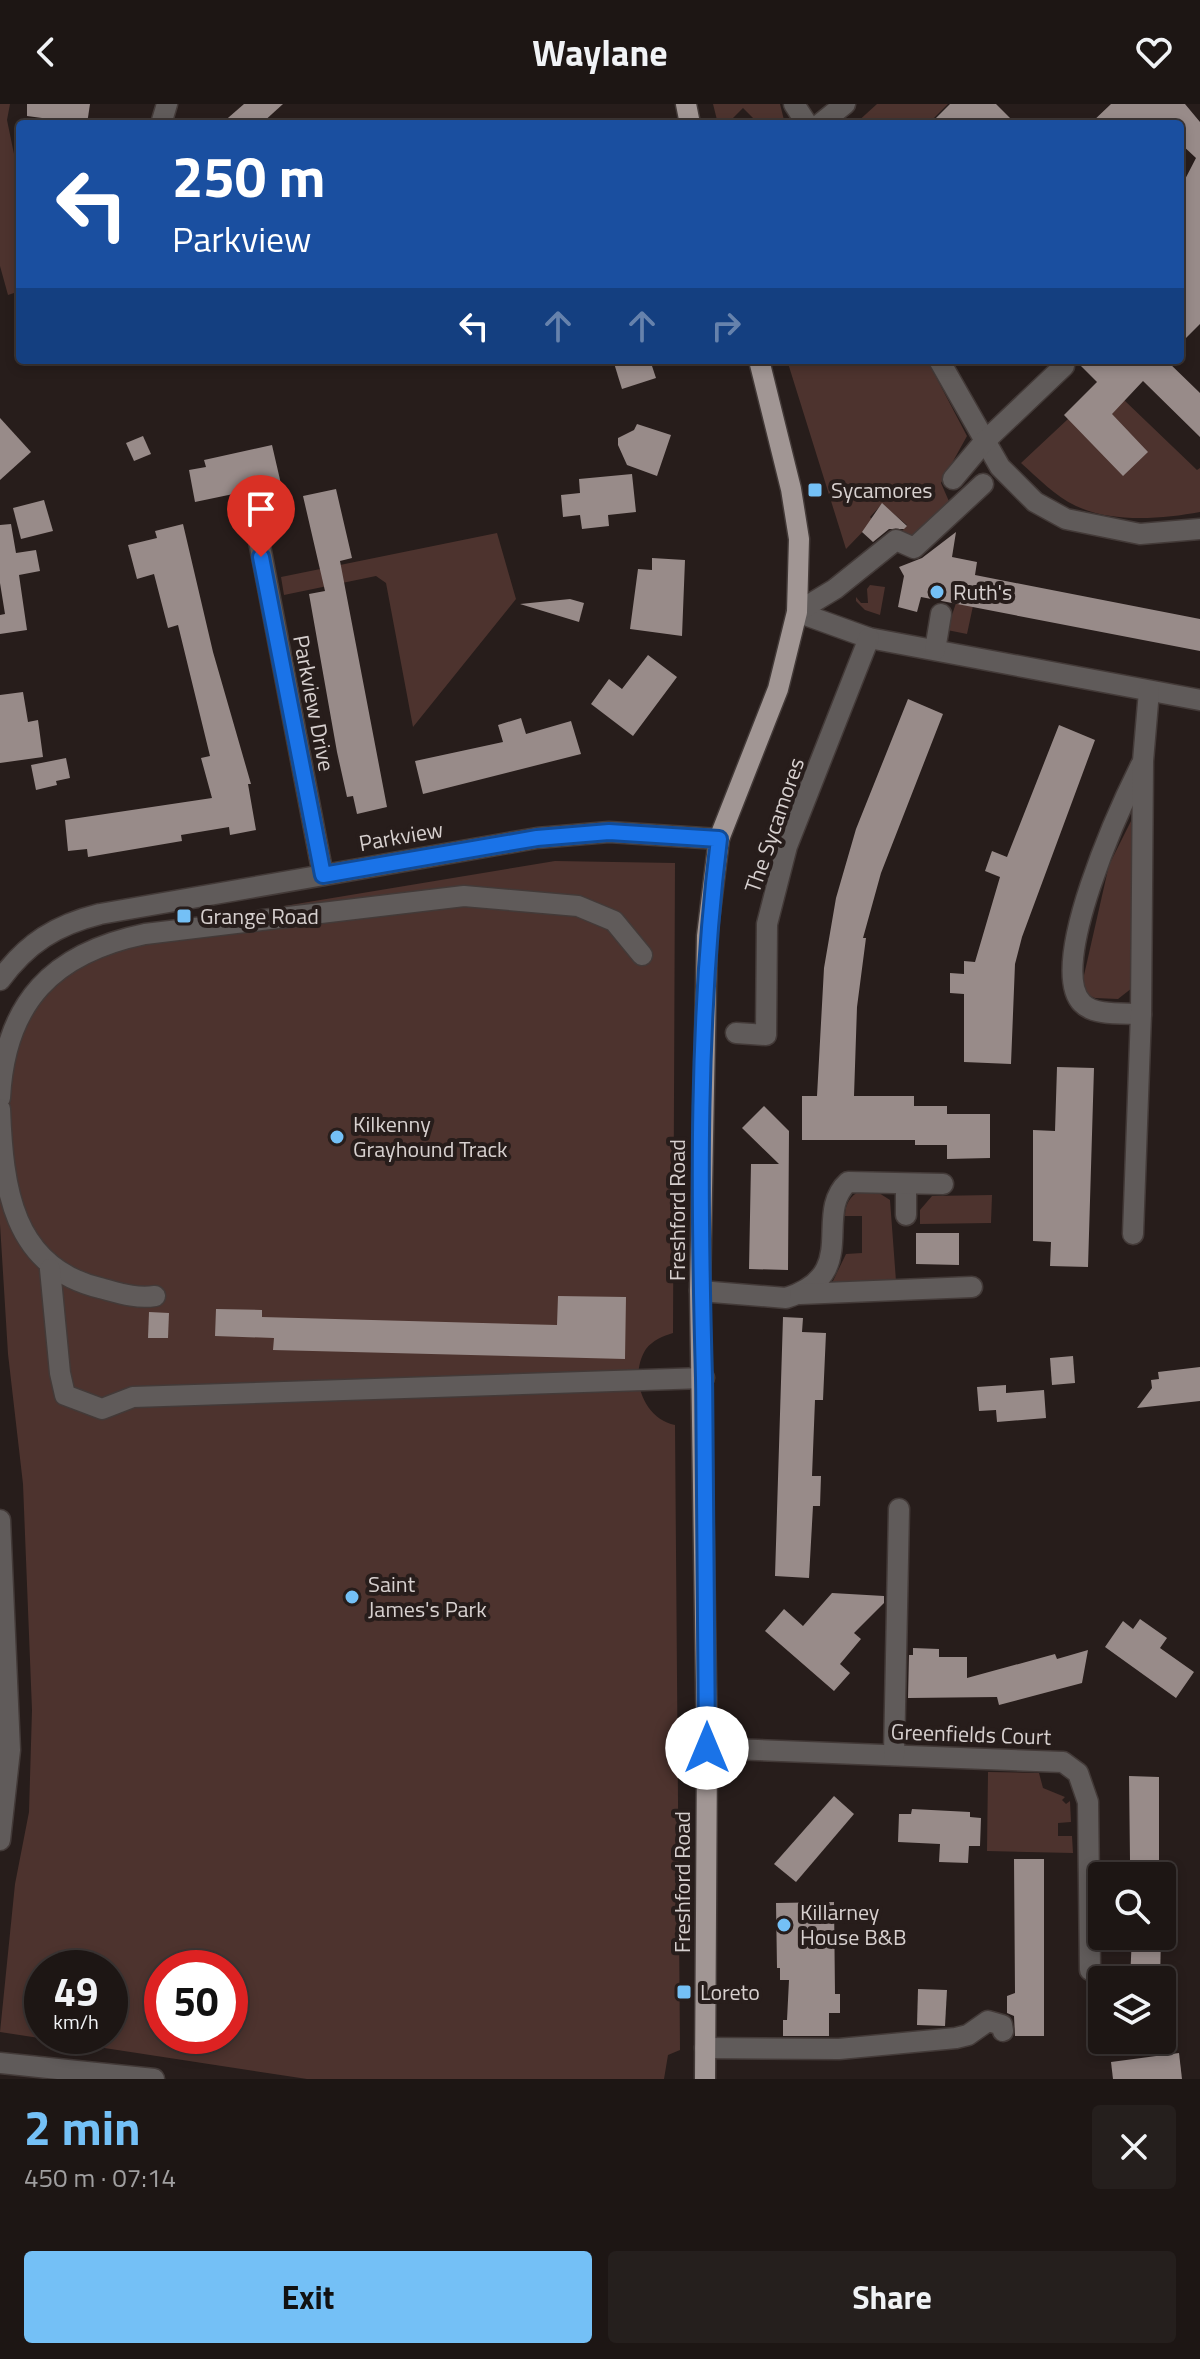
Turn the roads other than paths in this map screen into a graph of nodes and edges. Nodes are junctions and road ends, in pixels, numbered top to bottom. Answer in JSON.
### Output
{"nodes":[{"id":1,"x":842,"y":104,"type":"edge"},
{"id":2,"x":824,"y":120,"type":"edge"},
{"id":3,"x":760,"y":364,"type":"edge"},
{"id":4,"x":941,"y":364,"type":"edge"},
{"id":5,"x":1064,"y":366,"type":"dead end"},
{"id":6,"x":984,"y":442,"type":"junction"},
{"id":7,"x":953,"y":479,"type":"dead end"},
{"id":8,"x":983,"y":484,"type":"dead end"},
{"id":9,"x":1200,"y":529,"type":"edge"},
{"id":10,"x":259,"y":541,"type":"dead end"},
{"id":11,"x":797,"y":612,"type":"junction"},
{"id":12,"x":941,"y":614,"type":"dead end"},
{"id":13,"x":869,"y":638,"type":"junction"},
{"id":14,"x":935,"y":650,"type":"junction"},
{"id":15,"x":1149,"y":691,"type":"junction"},
{"id":16,"x":1200,"y":700,"type":"edge"},
{"id":17,"x":1143,"y":761,"type":"junction"},
{"id":18,"x":719,"y":839,"type":"junction"},
{"id":19,"x":323,"y":875,"type":"junction"},
{"id":20,"x":642,"y":955,"type":"dead end"},
{"id":21,"x":7,"y":959,"type":"edge"},
{"id":22,"x":0,"y":980,"type":"edge"},
{"id":23,"x":1141,"y":1014,"type":"junction"},
{"id":24,"x":736,"y":1033,"type":"dead end"},
{"id":25,"x":0,"y":1098,"type":"edge"},
{"id":26,"x":0,"y":1109,"type":"edge"},
{"id":27,"x":906,"y":1184,"type":"junction"},
{"id":28,"x":943,"y":1184,"type":"dead end"},
{"id":29,"x":906,"y":1215,"type":"dead end"},
{"id":30,"x":1133,"y":1234,"type":"dead end"},
{"id":31,"x":50,"y":1269,"type":"junction"},
{"id":32,"x":972,"y":1287,"type":"dead end"},
{"id":33,"x":700,"y":1291,"type":"junction"},
{"id":34,"x":800,"y":1294,"type":"junction"},
{"id":35,"x":155,"y":1296,"type":"dead end"},
{"id":36,"x":704,"y":1378,"type":"junction"},
{"id":37,"x":899,"y":1509,"type":"dead end"},
{"id":38,"x":0,"y":1520,"type":"edge"},
{"id":39,"x":707,"y":1748,"type":"junction"},
{"id":40,"x":894,"y":1755,"type":"junction"},
{"id":41,"x":0,"y":1840,"type":"edge"},
{"id":42,"x":1090,"y":1966,"type":"edge"},
{"id":43,"x":1003,"y":2031,"type":"dead end"},
{"id":44,"x":705,"y":2048,"type":"junction"},
{"id":45,"x":0,"y":2063,"type":"edge"},
{"id":46,"x":154,"y":2079,"type":"edge"},
{"id":47,"x":705,"y":2079,"type":"edge"}],
"edges":[{"from":1,"to":2,"type":"street"},
{"from":3,"to":11,"type":"main road","name":"Freshford Road"},
{"from":4,"to":6,"type":"street"},
{"from":5,"to":6,"type":"street"},
{"from":6,"to":7,"type":"street"},
{"from":6,"to":9,"type":"street"},
{"from":8,"to":11,"type":"street"},
{"from":10,"to":19,"type":"street","name":"Parkview Drive"},
{"from":11,"to":13,"type":"street"},
{"from":11,"to":18,"type":"main road","name":"Freshford Road"},
{"from":12,"to":14,"type":"street"},
{"from":13,"to":14,"type":"street"},
{"from":13,"to":24,"type":"street","name":"The Sycamores"},
{"from":14,"to":15,"type":"street"},
{"from":15,"to":16,"type":"street"},
{"from":15,"to":17,"type":"street"},
{"from":17,"to":23,"type":"street"},
{"from":17,"to":23,"type":"street"},
{"from":18,"to":19,"type":"street","name":"Parkview"},
{"from":18,"to":33,"type":"main road","name":"Freshford Road"},
{"from":19,"to":21,"type":"street","name":"Parkview"},
{"from":20,"to":25,"type":"street"},
{"from":21,"to":22,"type":"street","name":"Parkview"},
{"from":23,"to":30,"type":"street"},
{"from":26,"to":31,"type":"street"},
{"from":27,"to":28,"type":"street"},
{"from":27,"to":29,"type":"street"},
{"from":27,"to":34,"type":"street"},
{"from":31,"to":35,"type":"street"},
{"from":31,"to":36,"type":"street"},
{"from":32,"to":34,"type":"street"},
{"from":33,"to":34,"type":"street"},
{"from":33,"to":36,"type":"main road","name":"Freshford Road"},
{"from":36,"to":39,"type":"main road","name":"Freshford Road"},
{"from":37,"to":40,"type":"street"},
{"from":38,"to":41,"type":"street"},
{"from":39,"to":40,"type":"street","name":"Greenfields Court"},
{"from":39,"to":44,"type":"main road","name":"Freshford Road"},
{"from":40,"to":42,"type":"street","name":"Greenfields Court"},
{"from":43,"to":44,"type":"street"},
{"from":44,"to":47,"type":"main road","name":"Freshford Road"},
{"from":45,"to":46,"type":"street"}]}
